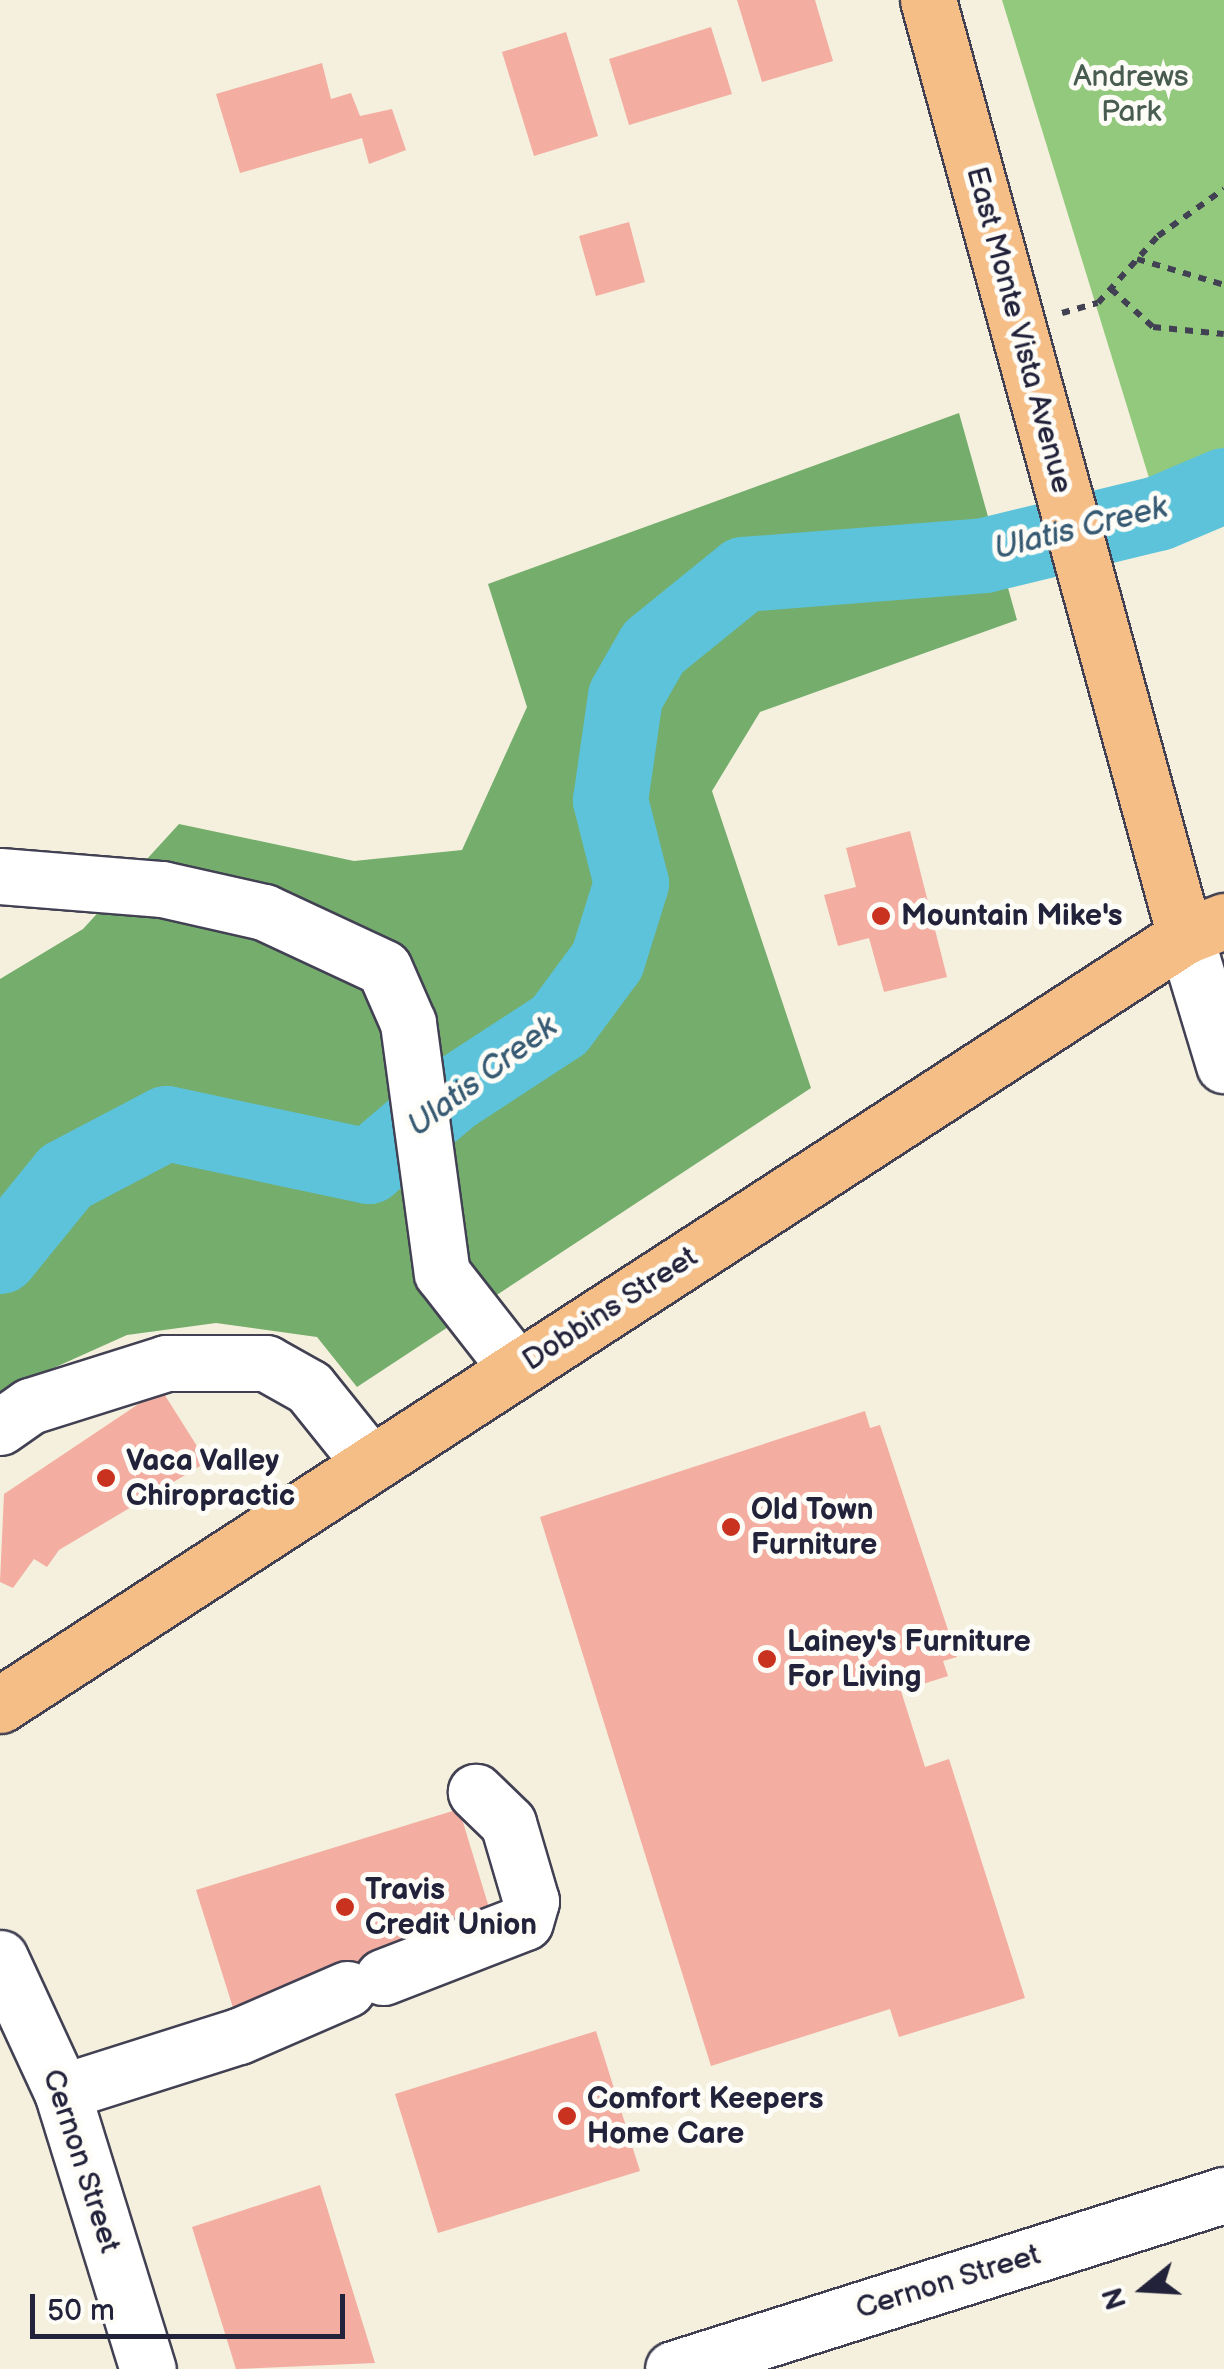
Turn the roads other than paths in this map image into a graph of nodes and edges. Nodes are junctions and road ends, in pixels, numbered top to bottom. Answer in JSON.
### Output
{"nodes":[{"id":1,"x":928,"y":0,"type":"edge"},
{"id":2,"x":0,"y":876,"type":"edge"},
{"id":3,"x":1204,"y":928,"type":"edge"},
{"id":4,"x":1224,"y":1065,"type":"edge"},
{"id":5,"x":516,"y":1370,"type":"junction"},
{"id":6,"x":0,"y":1427,"type":"edge"},
{"id":7,"x":370,"y":1464,"type":"junction"},
{"id":8,"x":3,"y":1697,"type":"edge"},
{"id":9,"x":476,"y":1792,"type":"dead end"},
{"id":10,"x":0,"y":1958,"type":"edge"},
{"id":11,"x":62,"y":2092,"type":"junction"},
{"id":12,"x":1224,"y":2196,"type":"edge"},
{"id":13,"x":148,"y":2369,"type":"edge"},
{"id":14,"x":673,"y":2369,"type":"edge"}],
"edges":[{"from":1,"to":3,"type":"main road","name":"East Monte Vista Avenue"},
{"from":2,"to":5,"type":"street"},
{"from":3,"to":4,"type":"street","name":"East Monte Vista Avenue"},
{"from":3,"to":5,"type":"main road","name":"Dobbins Street"},
{"from":5,"to":7,"type":"main road","name":"Dobbins Street"},
{"from":6,"to":7,"type":"street"},
{"from":7,"to":8,"type":"main road","name":"Dobbins Street"},
{"from":9,"to":11,"type":"street"},
{"from":10,"to":11,"type":"street","name":"Cernon Street"},
{"from":11,"to":13,"type":"street","name":"Cernon Street"},
{"from":12,"to":14,"type":"street","name":"Cernon Street"}]}
